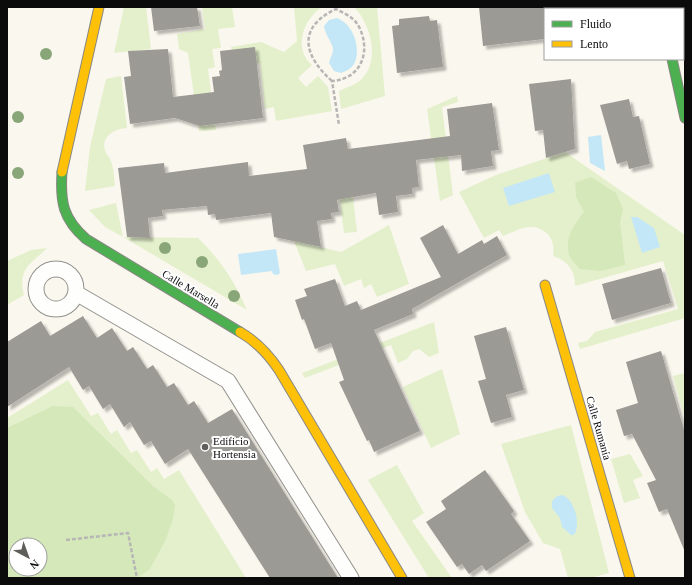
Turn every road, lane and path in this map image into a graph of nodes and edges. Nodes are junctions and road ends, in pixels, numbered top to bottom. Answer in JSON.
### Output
{"nodes":[{"id":1,"x":99,"y":7,"type":"edge"},
{"id":2,"x":336,"y":8,"type":"edge"},
{"id":3,"x":672,"y":60,"type":"edge"},
{"id":4,"x":332,"y":81,"type":"junction"},
{"id":5,"x":685,"y":118,"type":"edge"},
{"id":6,"x":339,"y":125,"type":"dead end"},
{"id":7,"x":544,"y":285,"type":"dead end"},
{"id":8,"x":76,"y":293,"type":"dead end"},
{"id":9,"x":66,"y":540,"type":"dead end"},
{"id":10,"x":137,"y":578,"type":"edge"},
{"id":11,"x":351,"y":578,"type":"edge"},
{"id":12,"x":402,"y":578,"type":"edge"},
{"id":13,"x":630,"y":578,"type":"edge"}],
"edges":[{"from":1,"to":12,"type":"street","name":"Calle Marsella"},
{"from":2,"to":4,"type":"path"},
{"from":2,"to":4,"type":"path"},
{"from":3,"to":5,"type":"street"},
{"from":4,"to":6,"type":"path"},
{"from":7,"to":13,"type":"street","name":"Calle Rumanía"},
{"from":8,"to":11,"type":"lane"},
{"from":9,"to":10,"type":"path"}]}
